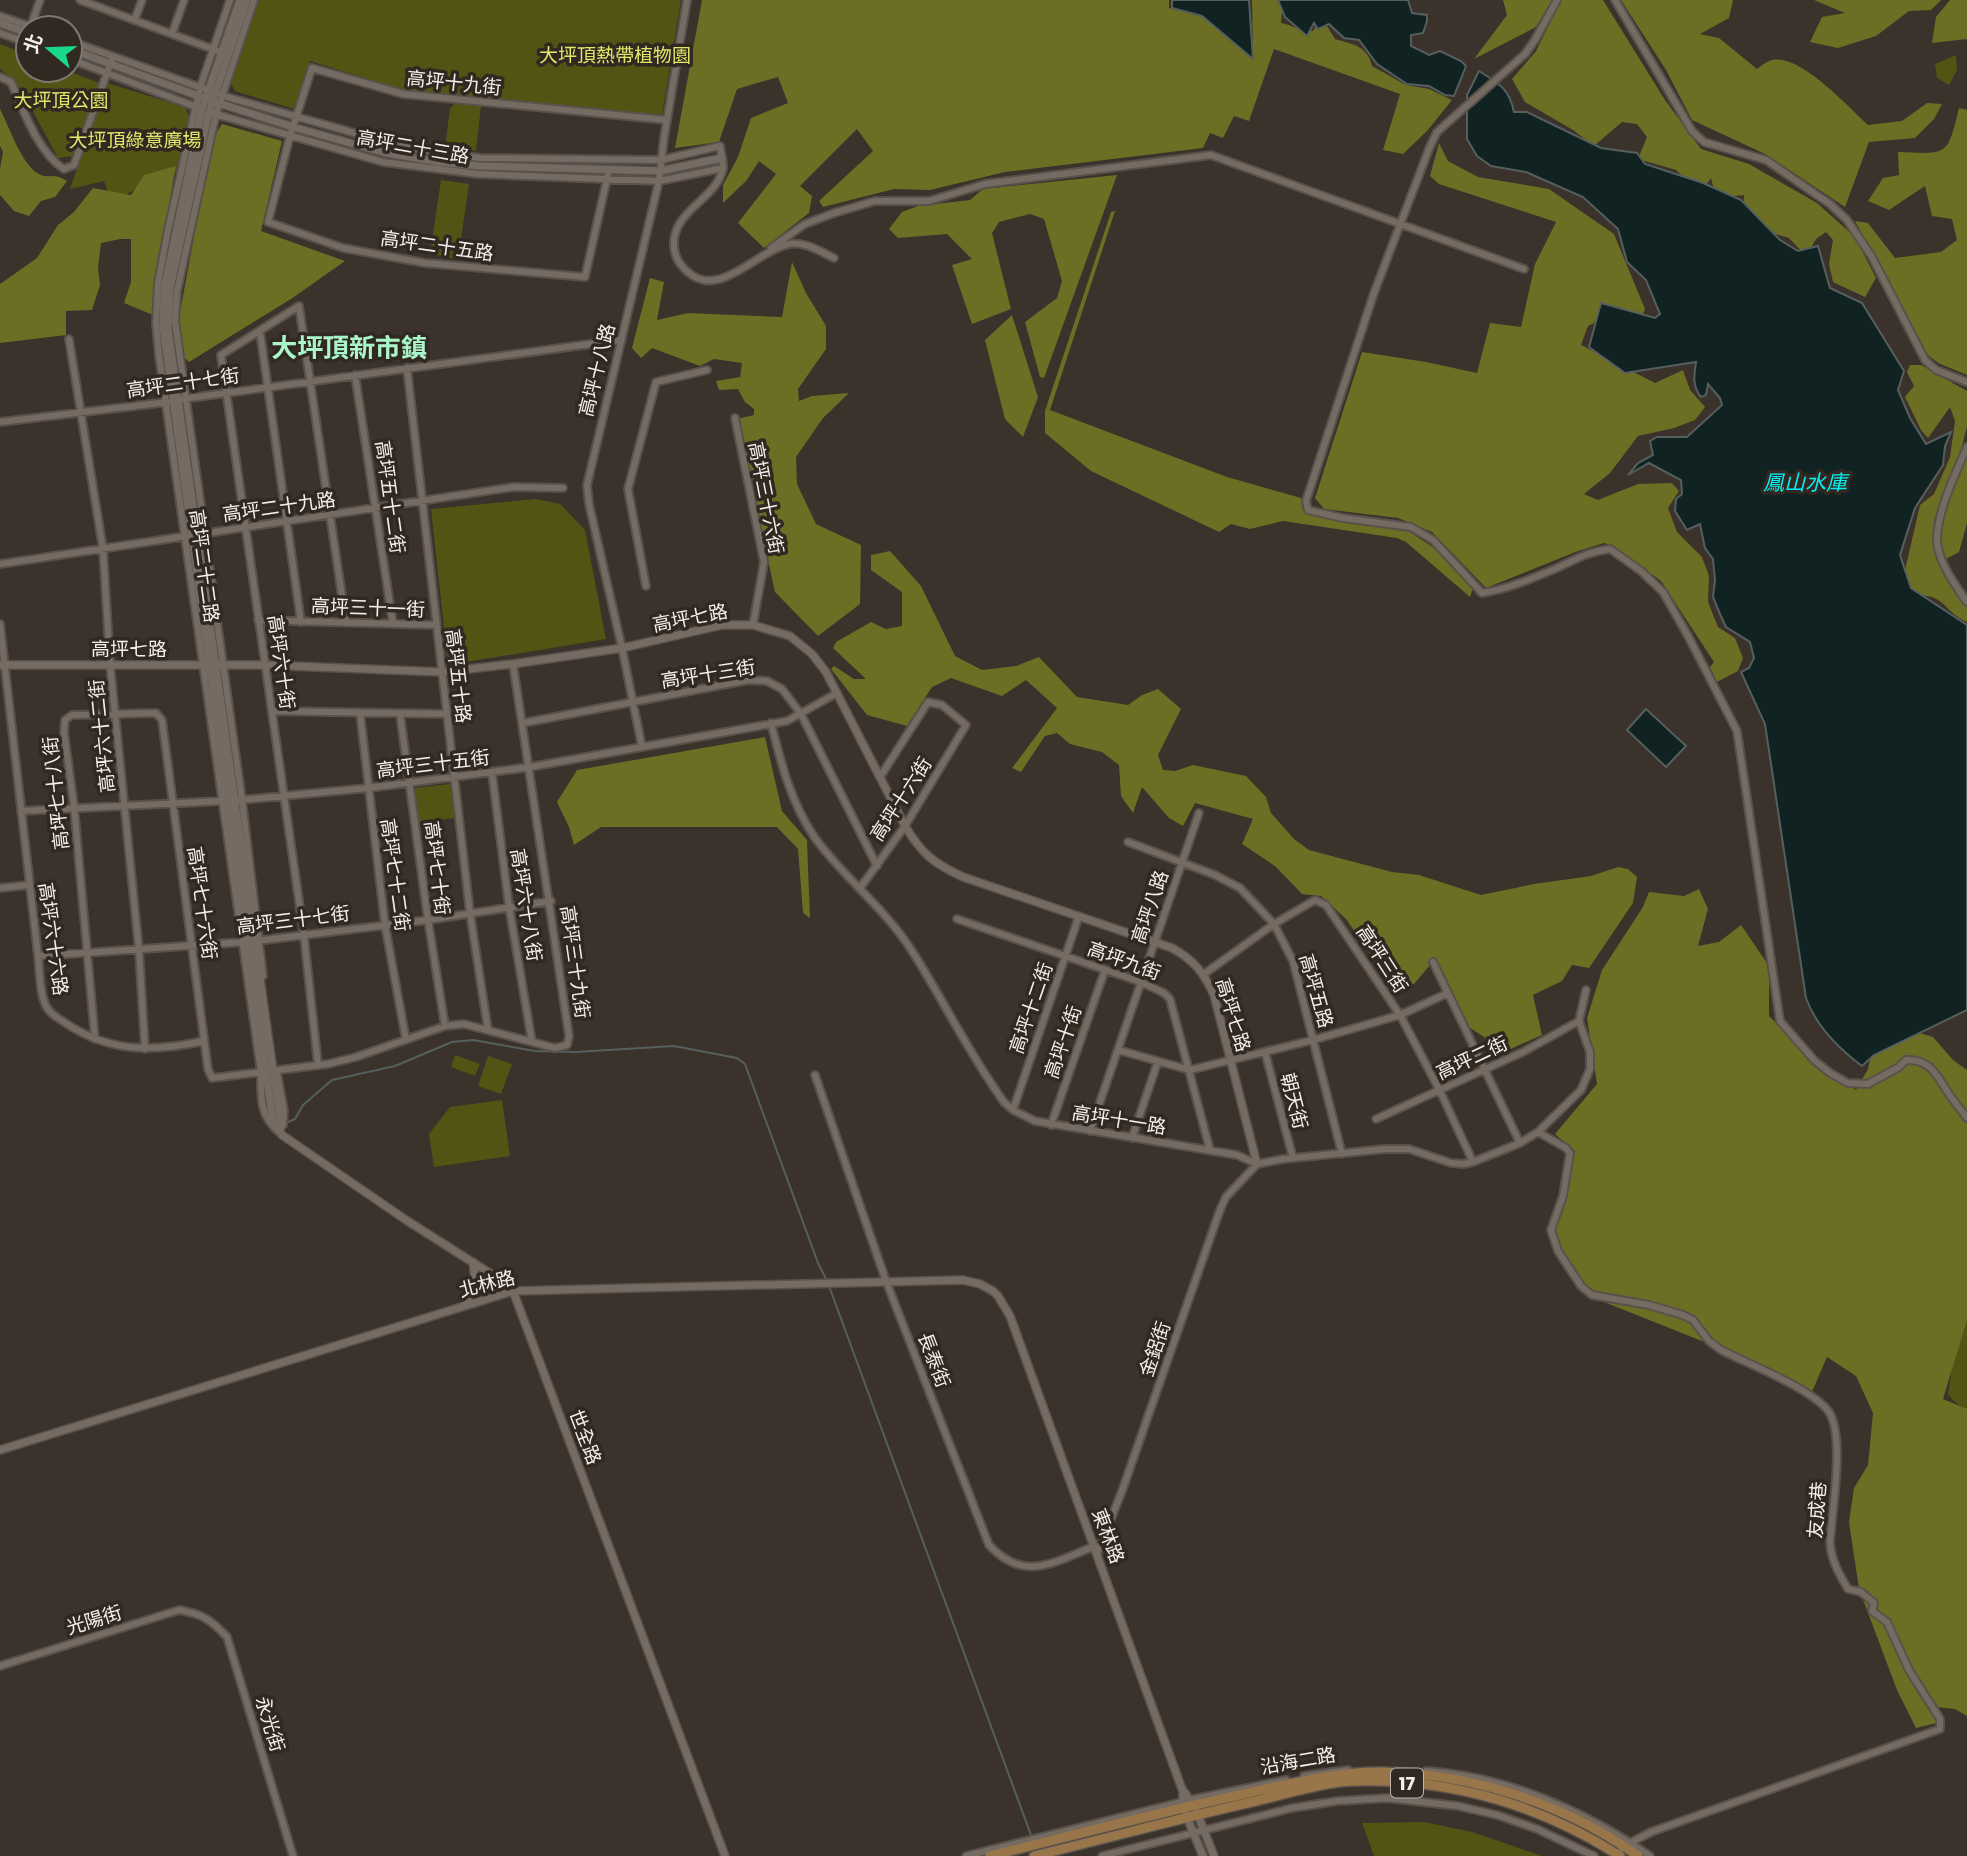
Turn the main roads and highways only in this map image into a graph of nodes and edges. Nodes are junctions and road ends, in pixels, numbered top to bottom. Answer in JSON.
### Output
{"nodes":[{"id":1,"x":1189,"y":1808,"type":"junction"},
{"id":2,"x":1621,"y":1851,"type":"edge"},
{"id":3,"x":1010,"y":1854,"type":"edge"},
{"id":4,"x":990,"y":1856,"type":"edge"},
{"id":5,"x":1034,"y":1856,"type":"edge"},
{"id":6,"x":1638,"y":1856,"type":"edge"}],
"edges":[{"from":1,"to":2,"type":"main road","name":"沿海二路","number":"17"},
{"from":1,"to":3,"type":"main road","name":"沿海二路","number":"17"},
{"from":1,"to":5,"type":"main road","name":"沿海二路","number":"17"},
{"from":2,"to":6,"type":"main road","number":"17"},
{"from":3,"to":4,"type":"main road","name":"沿海二路","number":"17"}]}
